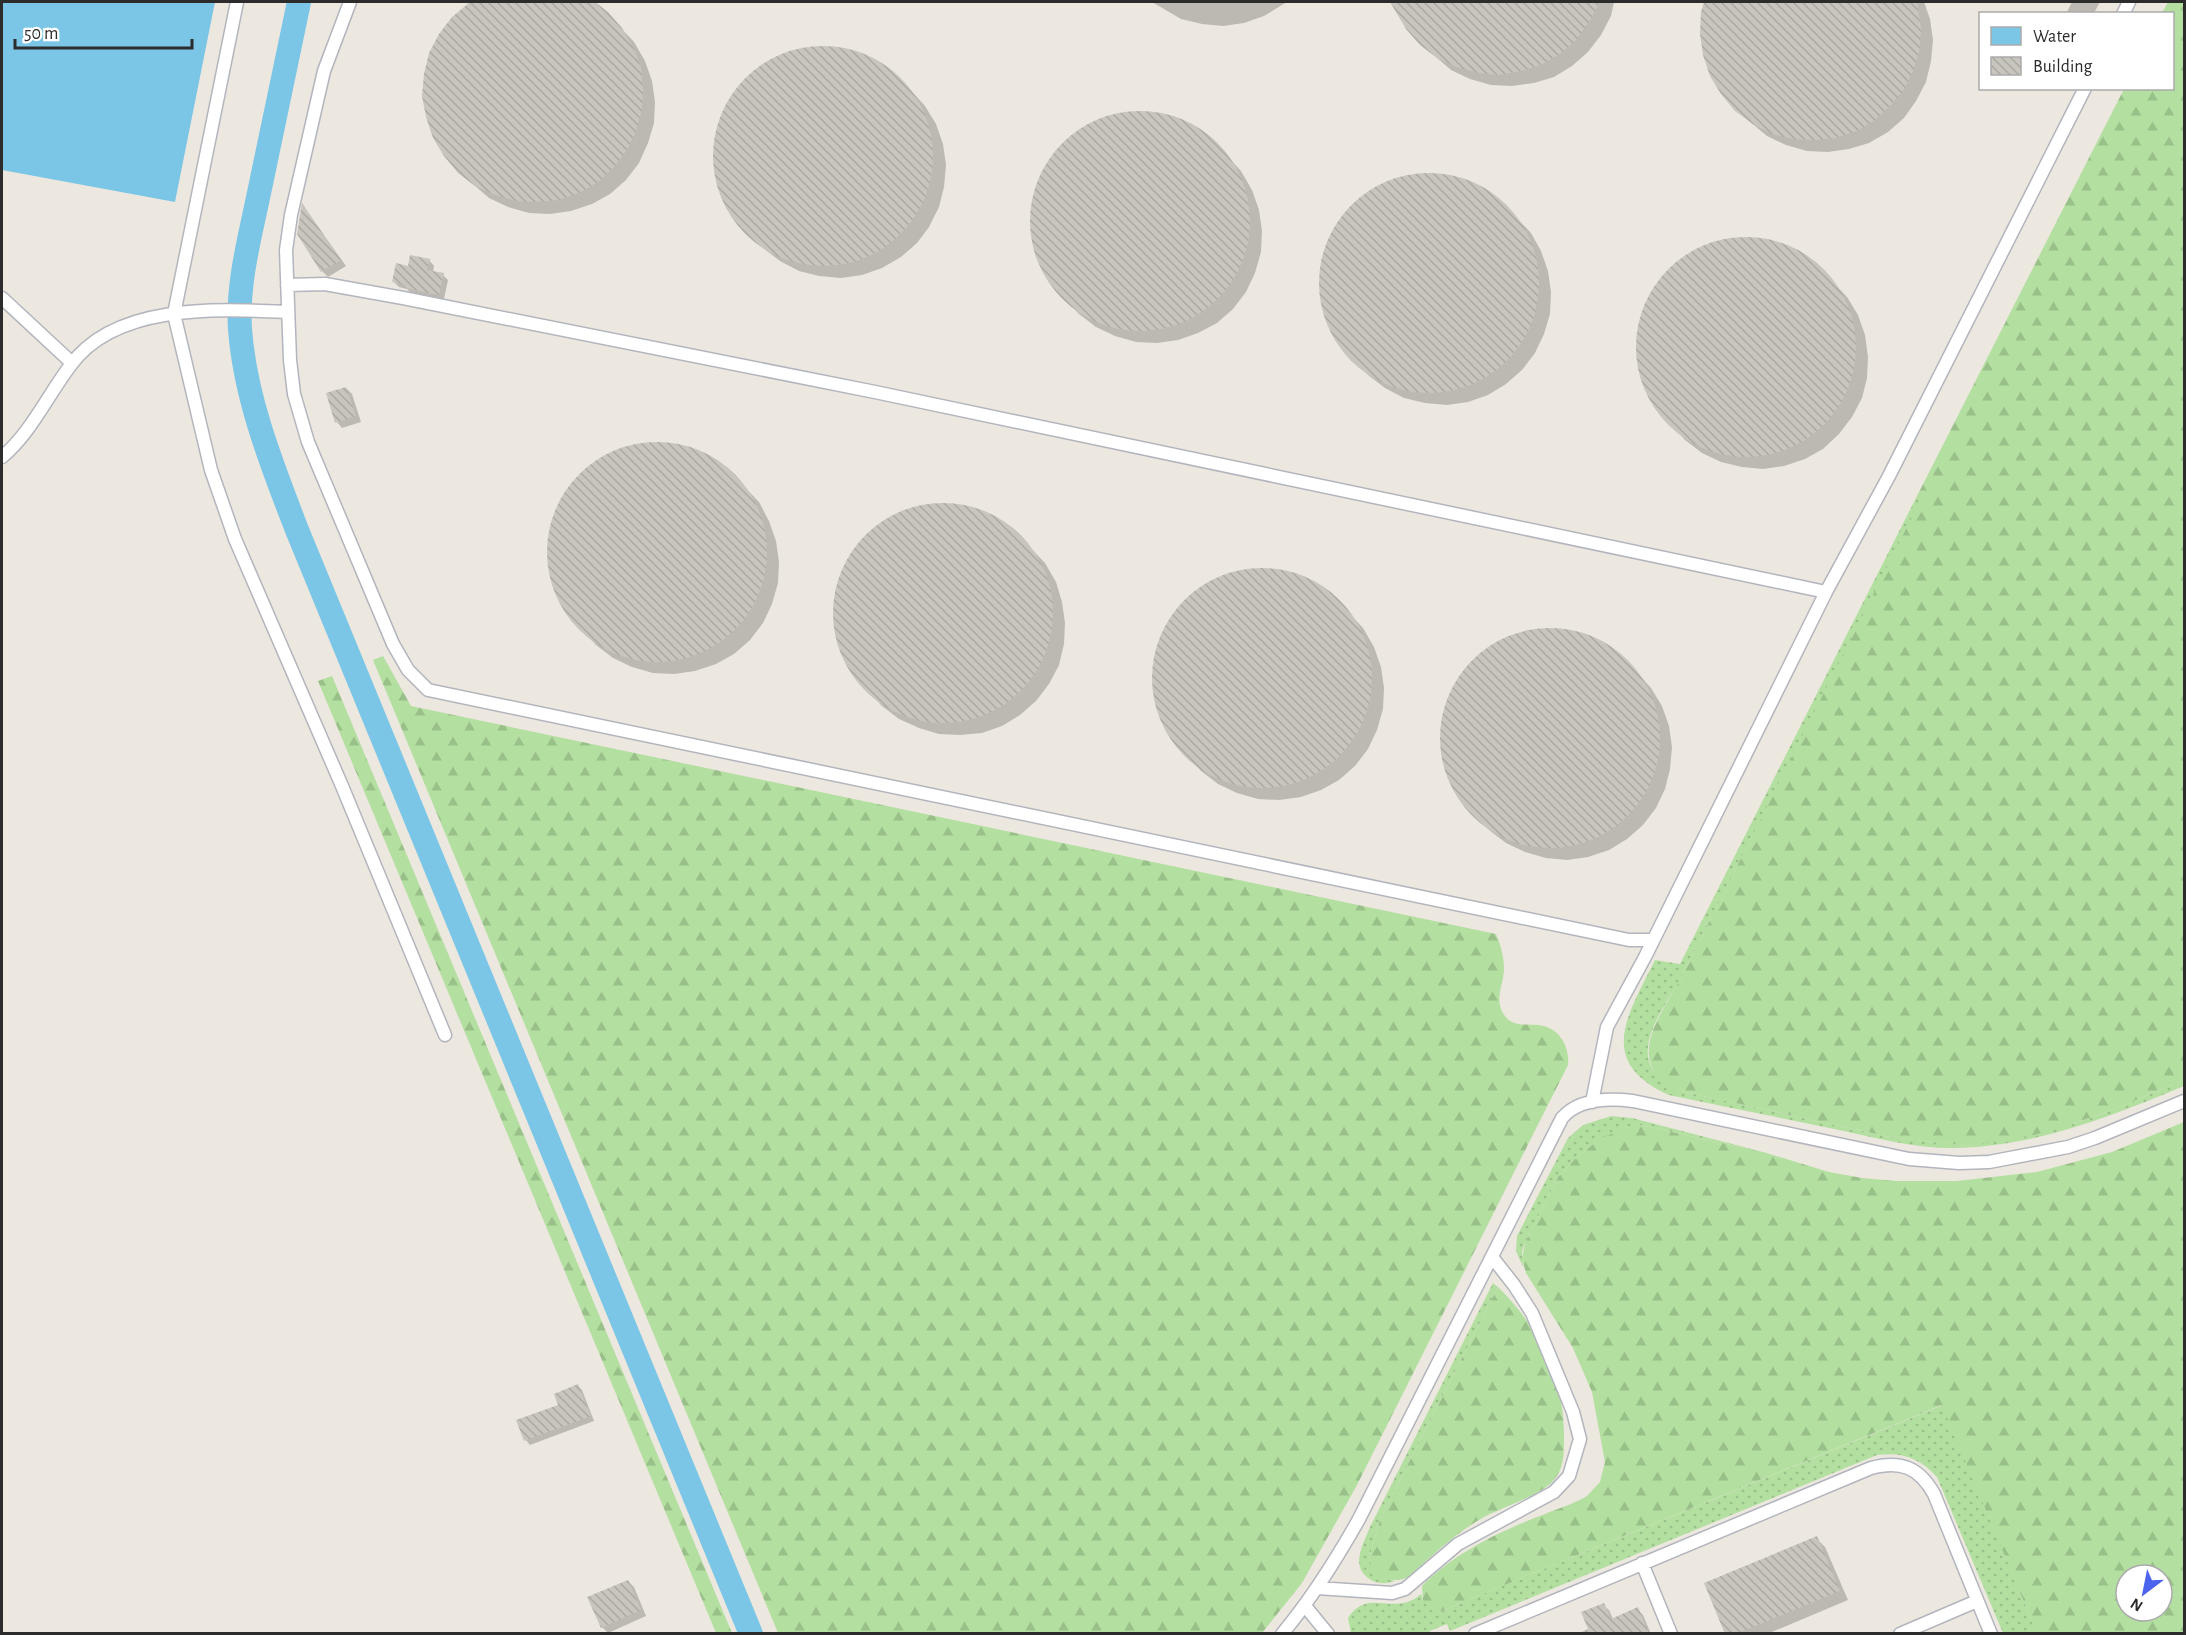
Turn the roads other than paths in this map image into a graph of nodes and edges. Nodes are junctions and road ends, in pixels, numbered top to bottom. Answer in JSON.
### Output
{"nodes":[{"id":1,"x":237,"y":2,"type":"edge"},
{"id":2,"x":350,"y":2,"type":"edge"},
{"id":3,"x":2084,"y":90,"type":"edge"},
{"id":4,"x":287,"y":285,"type":"junction"},
{"id":5,"x":2,"y":298,"type":"edge"},
{"id":6,"x":288,"y":312,"type":"junction"},
{"id":7,"x":174,"y":314,"type":"junction"},
{"id":8,"x":72,"y":363,"type":"junction"},
{"id":9,"x":2,"y":457,"type":"edge"},
{"id":10,"x":1826,"y":592,"type":"junction"},
{"id":11,"x":1653,"y":940,"type":"junction"},
{"id":12,"x":445,"y":1035,"type":"dead end"},
{"id":13,"x":2184,"y":1101,"type":"edge"},
{"id":14,"x":1592,"y":1102,"type":"junction"},
{"id":15,"x":1492,"y":1257,"type":"junction"},
{"id":16,"x":1642,"y":1563,"type":"junction"},
{"id":17,"x":1317,"y":1588,"type":"junction"},
{"id":18,"x":1977,"y":1601,"type":"junction"},
{"id":19,"x":1305,"y":1606,"type":"junction"},
{"id":20,"x":1282,"y":1634,"type":"edge"},
{"id":21,"x":1328,"y":1634,"type":"edge"},
{"id":22,"x":1475,"y":1634,"type":"edge"},
{"id":23,"x":1671,"y":1634,"type":"edge"},
{"id":24,"x":1900,"y":1634,"type":"edge"},
{"id":25,"x":1991,"y":1634,"type":"edge"}],
"edges":[{"from":1,"to":7,"type":"lane"},
{"from":2,"to":4,"type":"lane"},
{"from":3,"to":10,"type":"lane"},
{"from":4,"to":6,"type":"lane"},
{"from":4,"to":10,"type":"lane"},
{"from":5,"to":8,"type":"lane"},
{"from":6,"to":7,"type":"lane"},
{"from":6,"to":11,"type":"lane"},
{"from":7,"to":8,"type":"lane"},
{"from":7,"to":12,"type":"lane"},
{"from":8,"to":9,"type":"lane"},
{"from":10,"to":11,"type":"lane"},
{"from":11,"to":14,"type":"lane"},
{"from":13,"to":14,"type":"lane"},
{"from":14,"to":15,"type":"lane"},
{"from":15,"to":17,"type":"lane"},
{"from":15,"to":17,"type":"lane"},
{"from":16,"to":18,"type":"lane"},
{"from":16,"to":22,"type":"lane"},
{"from":16,"to":23,"type":"lane"},
{"from":17,"to":19,"type":"lane"},
{"from":18,"to":24,"type":"lane"},
{"from":18,"to":25,"type":"lane"},
{"from":19,"to":20,"type":"lane"},
{"from":19,"to":21,"type":"lane"}]}
